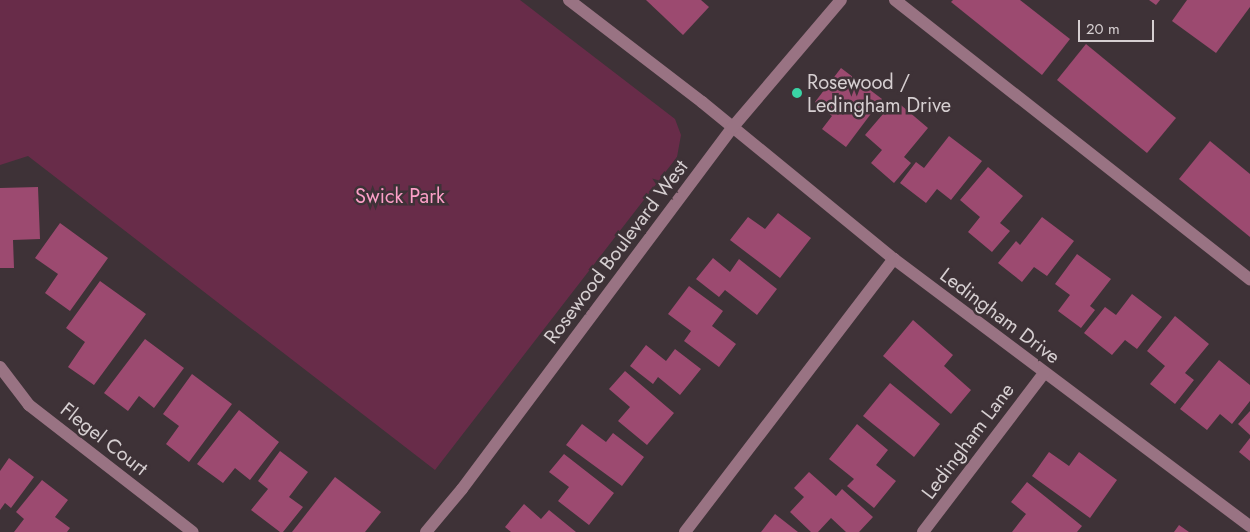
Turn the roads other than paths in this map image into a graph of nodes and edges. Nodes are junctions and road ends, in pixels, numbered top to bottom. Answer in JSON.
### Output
{"nodes":[{"id":1,"x":568,"y":0,"type":"edge"},
{"id":2,"x":841,"y":0,"type":"edge"},
{"id":3,"x":895,"y":0,"type":"edge"},
{"id":4,"x":732,"y":128,"type":"junction"},
{"id":5,"x":894,"y":258,"type":"junction"},
{"id":6,"x":1250,"y":279,"type":"edge"},
{"id":7,"x":0,"y":367,"type":"edge"},
{"id":8,"x":1044,"y":373,"type":"junction"},
{"id":9,"x":1250,"y":526,"type":"edge"},
{"id":10,"x":193,"y":532,"type":"edge"},
{"id":11,"x":426,"y":532,"type":"edge"},
{"id":12,"x":685,"y":532,"type":"edge"},
{"id":13,"x":923,"y":532,"type":"edge"}],
"edges":[{"from":1,"to":4,"type":"street","name":"Ledingham Drive"},
{"from":2,"to":4,"type":"street","name":"Rosewood Boulevard West"},
{"from":3,"to":6,"type":"street"},
{"from":4,"to":5,"type":"street","name":"Ledingham Drive"},
{"from":4,"to":11,"type":"street","name":"Rosewood Boulevard West"},
{"from":5,"to":8,"type":"street","name":"Ledingham Drive"},
{"from":5,"to":12,"type":"street"},
{"from":7,"to":10,"type":"street","name":"Flegel Court"},
{"from":8,"to":9,"type":"street","name":"Ledingham Drive"},
{"from":8,"to":13,"type":"street","name":"Ledingham Lane"}]}
